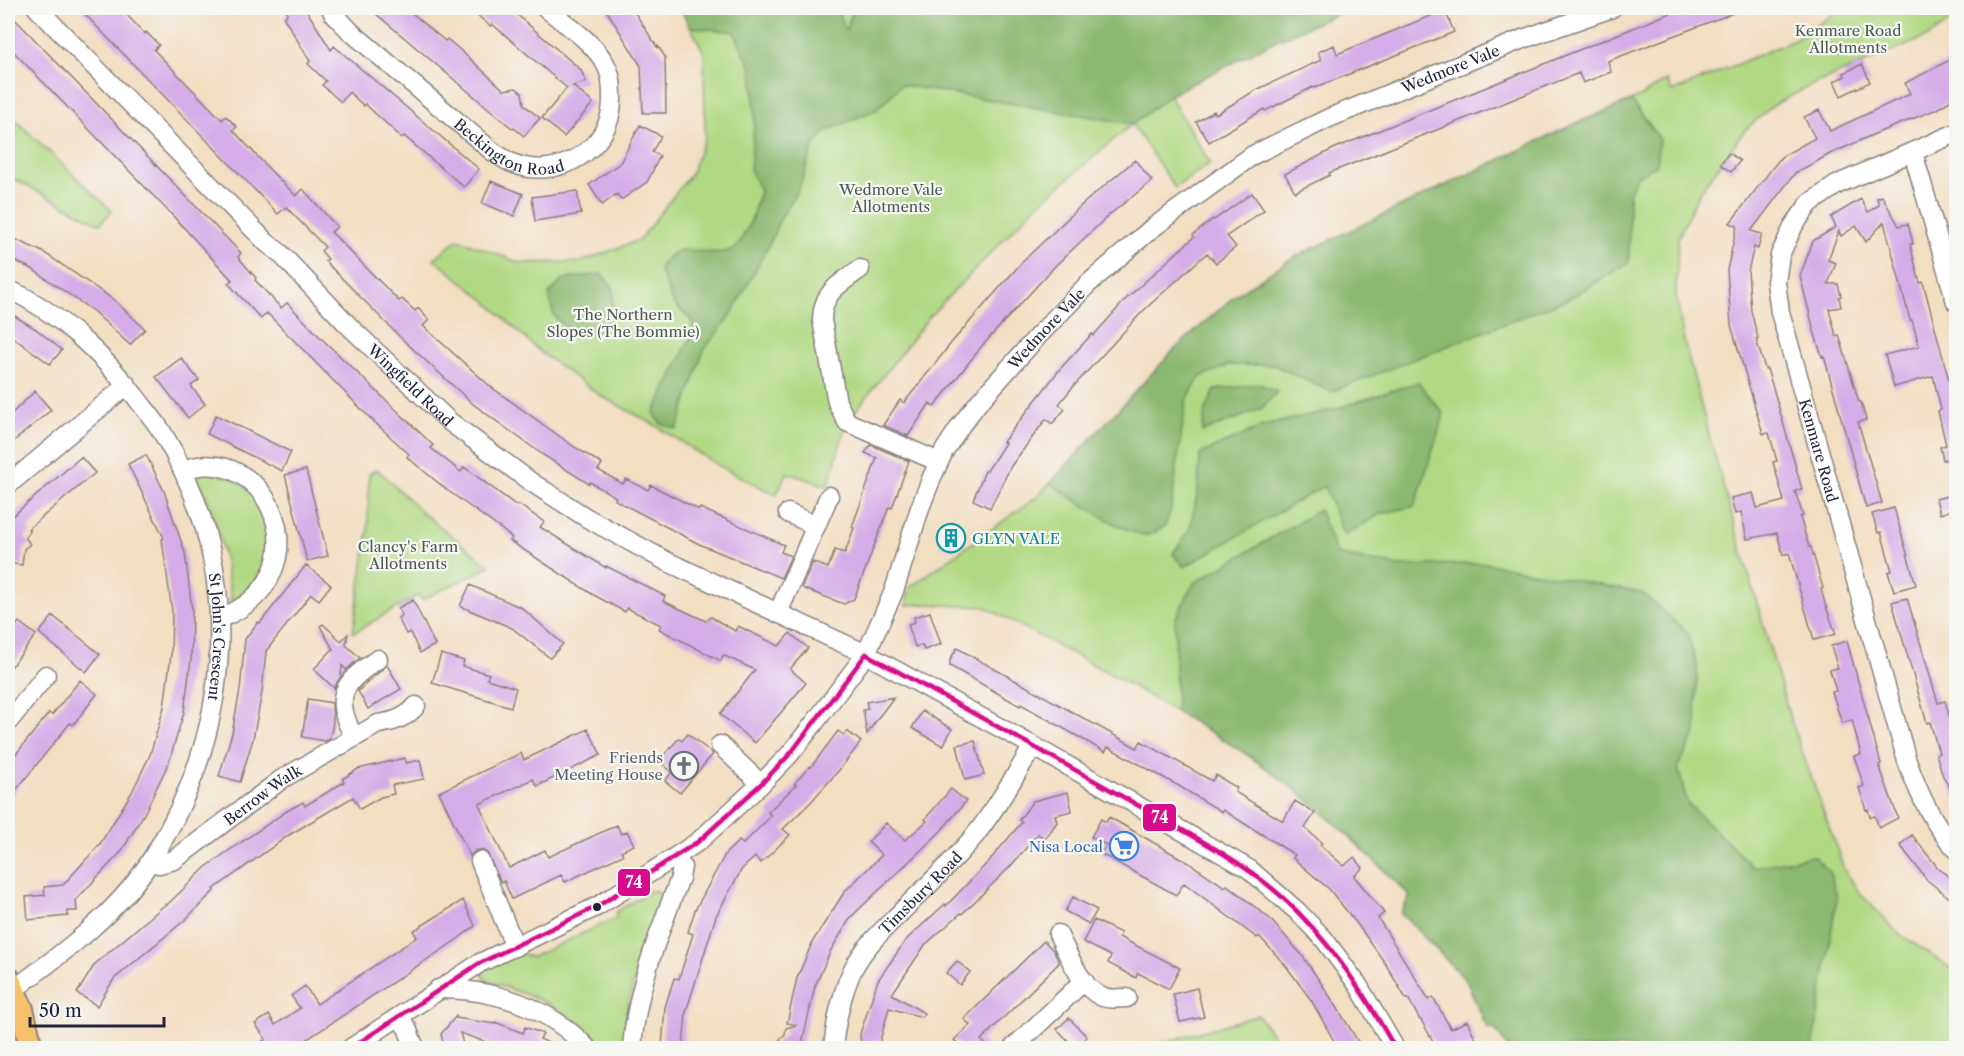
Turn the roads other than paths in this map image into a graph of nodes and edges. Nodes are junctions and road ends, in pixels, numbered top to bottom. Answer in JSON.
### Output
{"nodes":[{"id":1,"x":36,"y":8,"type":"edge"},
{"id":2,"x":331,"y":8,"type":"edge"},
{"id":3,"x":546,"y":8,"type":"edge"},
{"id":4,"x":1612,"y":8,"type":"edge"},
{"id":5,"x":1956,"y":133,"type":"edge"},
{"id":6,"x":1913,"y":152,"type":"junction"},
{"id":7,"x":860,"y":269,"type":"dead end"},
{"id":8,"x":8,"y":289,"type":"edge"},
{"id":9,"x":1956,"y":302,"type":"edge"},
{"id":10,"x":126,"y":385,"type":"junction"},
{"id":11,"x":939,"y":462,"type":"junction"},
{"id":12,"x":183,"y":470,"type":"junction"},
{"id":13,"x":8,"y":485,"type":"edge"},
{"id":14,"x":829,"y":496,"type":"dead end"},
{"id":15,"x":788,"y":513,"type":"dead end"},
{"id":16,"x":816,"y":526,"type":"junction"},
{"id":17,"x":778,"y":613,"type":"junction"},
{"id":18,"x":221,"y":618,"type":"junction"},
{"id":19,"x":866,"y":654,"type":"junction"},
{"id":20,"x":378,"y":659,"type":"dead end"},
{"id":21,"x":46,"y":675,"type":"dead end"},
{"id":22,"x":416,"y":706,"type":"dead end"},
{"id":23,"x":8,"y":722,"type":"edge"},
{"id":24,"x":354,"y":737,"type":"junction"},
{"id":25,"x":720,"y":745,"type":"dead end"},
{"id":26,"x":1033,"y":746,"type":"junction"},
{"id":27,"x":761,"y":784,"type":"junction"},
{"id":28,"x":1956,"y":849,"type":"edge"},
{"id":29,"x":675,"y":857,"type":"junction"},
{"id":30,"x":480,"y":861,"type":"dead end"},
{"id":31,"x":150,"y":862,"type":"junction"},
{"id":32,"x":1058,"y":934,"type":"dead end"},
{"id":33,"x":515,"y":947,"type":"junction"},
{"id":34,"x":1084,"y":981,"type":"junction"},
{"id":35,"x":10,"y":984,"type":"edge"},
{"id":36,"x":438,"y":989,"type":"junction"},
{"id":37,"x":1127,"y":998,"type":"dead end"},
{"id":38,"x":399,"y":1017,"type":"junction"},
{"id":39,"x":31,"y":1048,"type":"edge"},
{"id":40,"x":351,"y":1048,"type":"edge"},
{"id":41,"x":415,"y":1048,"type":"edge"},
{"id":42,"x":587,"y":1048,"type":"edge"},
{"id":43,"x":632,"y":1048,"type":"edge"},
{"id":44,"x":833,"y":1048,"type":"edge"},
{"id":45,"x":1013,"y":1048,"type":"edge"},
{"id":46,"x":1395,"y":1048,"type":"edge"}],
"edges":[{"from":1,"to":17,"type":"street","name":"Wingfield Road"},
{"from":2,"to":3,"type":"street","name":"Beckington Road"},
{"from":4,"to":11,"type":"street","name":"Wedmore Vale"},
{"from":5,"to":6,"type":"street","name":"Kenmare Road"},
{"from":6,"to":9,"type":"street"},
{"from":6,"to":28,"type":"street","name":"Kenmare Road"},
{"from":7,"to":11,"type":"street"},
{"from":8,"to":10,"type":"street","name":"St John's Crescent"},
{"from":10,"to":12,"type":"street","name":"St John's Crescent"},
{"from":10,"to":13,"type":"street"},
{"from":11,"to":19,"type":"street","name":"Wedmore Vale"},
{"from":12,"to":18,"type":"street","name":"St John's Crescent"},
{"from":12,"to":18,"type":"street"},
{"from":14,"to":16,"type":"street"},
{"from":15,"to":16,"type":"street"},
{"from":16,"to":17,"type":"street"},
{"from":17,"to":19,"type":"street","name":"Wingfield Road"},
{"from":18,"to":31,"type":"street","name":"St John's Crescent"},
{"from":19,"to":26,"type":"street"},
{"from":19,"to":27,"type":"street","name":"Wedmore Vale"},
{"from":20,"to":24,"type":"street"},
{"from":21,"to":23,"type":"street"},
{"from":22,"to":24,"type":"street","name":"Berrow Walk"},
{"from":24,"to":31,"type":"street","name":"Berrow Walk"},
{"from":25,"to":27,"type":"street"},
{"from":26,"to":44,"type":"street","name":"Timsbury Road"},
{"from":26,"to":46,"type":"street"},
{"from":27,"to":29,"type":"street","name":"Wedmore Vale"},
{"from":29,"to":33,"type":"street","name":"Wedmore Vale"},
{"from":29,"to":43,"type":"street"},
{"from":30,"to":33,"type":"street"},
{"from":31,"to":35,"type":"street","name":"St John's Crescent"},
{"from":32,"to":34,"type":"street"},
{"from":33,"to":36,"type":"street","name":"Wedmore Vale"},
{"from":34,"to":37,"type":"street"},
{"from":34,"to":45,"type":"street"},
{"from":35,"to":39,"type":"main road"},
{"from":36,"to":38,"type":"street","name":"Wedmore Vale"},
{"from":36,"to":42,"type":"street"},
{"from":38,"to":40,"type":"street","name":"Wedmore Vale"},
{"from":38,"to":41,"type":"street"}]}
